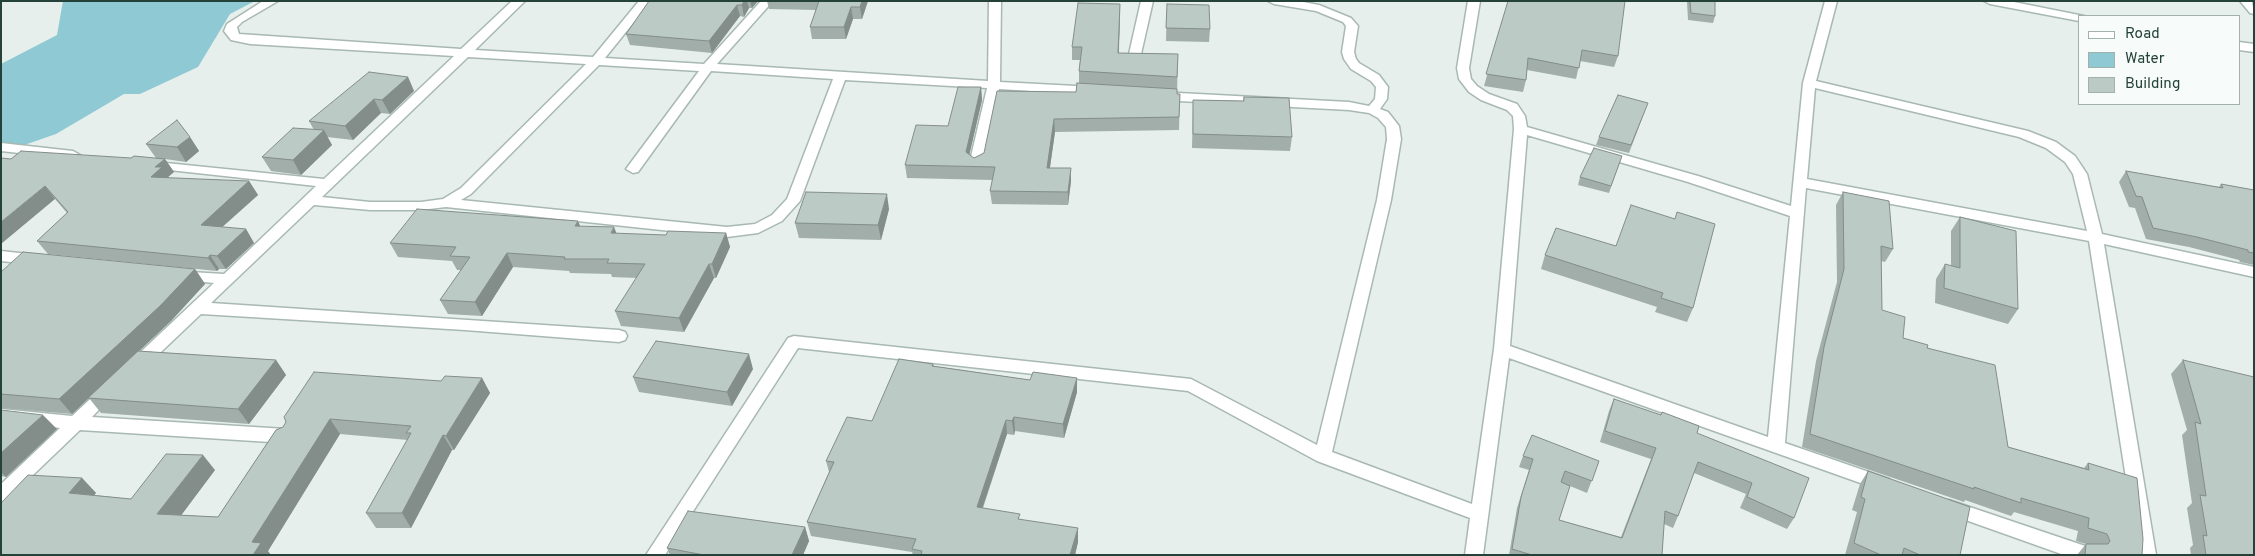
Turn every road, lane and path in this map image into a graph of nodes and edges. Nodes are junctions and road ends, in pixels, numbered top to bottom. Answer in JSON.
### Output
{"nodes":[{"id":1,"x":272,"y":1,"type":"edge"},
{"id":2,"x":519,"y":1,"type":"edge"},
{"id":3,"x":645,"y":1,"type":"edge"},
{"id":4,"x":767,"y":1,"type":"edge"},
{"id":5,"x":995,"y":1,"type":"edge"},
{"id":6,"x":1147,"y":1,"type":"edge"},
{"id":7,"x":1274,"y":1,"type":"edge"},
{"id":8,"x":1474,"y":1,"type":"edge"},
{"id":9,"x":1832,"y":1,"type":"edge"},
{"id":10,"x":1990,"y":1,"type":"edge"},
{"id":11,"x":2246,"y":1,"type":"edge"},
{"id":12,"x":2010,"y":3,"type":"edge"},
{"id":13,"x":2254,"y":11,"type":"edge"},
{"id":14,"x":2078,"y":18,"type":"edge"},
{"id":15,"x":2240,"y":46,"type":"edge"},
{"id":16,"x":2254,"y":48,"type":"edge"},
{"id":17,"x":465,"y":54,"type":"junction"},
{"id":18,"x":1135,"y":54,"type":"edge"},
{"id":19,"x":596,"y":61,"type":"junction"},
{"id":20,"x":708,"y":67,"type":"junction"},
{"id":21,"x":841,"y":75,"type":"junction"},
{"id":22,"x":1809,"y":83,"type":"junction"},
{"id":23,"x":994,"y":85,"type":"junction"},
{"id":24,"x":1110,"y":92,"type":"edge"},
{"id":25,"x":1148,"y":95,"type":"edge"},
{"id":26,"x":1372,"y":110,"type":"junction"},
{"id":27,"x":1521,"y":129,"type":"junction"},
{"id":28,"x":1,"y":147,"type":"edge"},
{"id":29,"x":90,"y":157,"type":"edge"},
{"id":30,"x":139,"y":162,"type":"edge"},
{"id":31,"x":976,"y":165,"type":"edge"},
{"id":32,"x":633,"y":169,"type":"dead end"},
{"id":33,"x":1800,"y":182,"type":"junction"},
{"id":34,"x":326,"y":183,"type":"junction"},
{"id":35,"x":309,"y":200,"type":"junction"},
{"id":36,"x":446,"y":203,"type":"junction"},
{"id":37,"x":1797,"y":213,"type":"junction"},
{"id":38,"x":2096,"y":237,"type":"junction"},
{"id":39,"x":1,"y":256,"type":"edge"},
{"id":40,"x":50,"y":261,"type":"edge"},
{"id":41,"x":2254,"y":272,"type":"edge"},
{"id":42,"x":167,"y":273,"type":"edge"},
{"id":43,"x":226,"y":279,"type":"junction"},
{"id":44,"x":197,"y":308,"type":"junction"},
{"id":45,"x":619,"y":336,"type":"dead end"},
{"id":46,"x":1502,"y":349,"type":"junction"},
{"id":47,"x":1,"y":415,"type":"edge"},
{"id":48,"x":77,"y":423,"type":"junction"},
{"id":49,"x":286,"y":436,"type":"edge"},
{"id":50,"x":1776,"y":447,"type":"junction"},
{"id":51,"x":1323,"y":456,"type":"junction"},
{"id":52,"x":1899,"y":489,"type":"edge"},
{"id":53,"x":1,"y":495,"type":"edge"},
{"id":54,"x":1936,"y":502,"type":"edge"},
{"id":55,"x":1479,"y":514,"type":"junction"},
{"id":56,"x":655,"y":555,"type":"edge"},
{"id":57,"x":1474,"y":555,"type":"edge"},
{"id":58,"x":2087,"y":555,"type":"edge"},
{"id":59,"x":2147,"y":555,"type":"edge"}],
"edges":[{"from":1,"to":17,"type":"street"},
{"from":2,"to":17,"type":"street"},
{"from":3,"to":19,"type":"street"},
{"from":4,"to":20,"type":"street"},
{"from":5,"to":23,"type":"street"},
{"from":6,"to":18,"type":"street"},
{"from":7,"to":26,"type":"street"},
{"from":8,"to":27,"type":"street"},
{"from":9,"to":22,"type":"street"},
{"from":10,"to":12,"type":"street"},
{"from":11,"to":13,"type":"street"},
{"from":12,"to":14,"type":"street"},
{"from":15,"to":16,"type":"street"},
{"from":17,"to":19,"type":"street"},
{"from":17,"to":34,"type":"street"},
{"from":19,"to":20,"type":"street"},
{"from":19,"to":36,"type":"street"},
{"from":20,"to":21,"type":"street"},
{"from":20,"to":32,"type":"street"},
{"from":21,"to":23,"type":"street"},
{"from":21,"to":36,"type":"street"},
{"from":22,"to":33,"type":"street"},
{"from":22,"to":38,"type":"street"},
{"from":23,"to":24,"type":"street"},
{"from":23,"to":31,"type":"street"},
{"from":25,"to":26,"type":"street"},
{"from":26,"to":51,"type":"street"},
{"from":27,"to":37,"type":"street"},
{"from":27,"to":46,"type":"street"},
{"from":28,"to":29,"type":"street"},
{"from":30,"to":34,"type":"street"},
{"from":33,"to":37,"type":"street"},
{"from":33,"to":38,"type":"street"},
{"from":34,"to":35,"type":"street"},
{"from":35,"to":36,"type":"street"},
{"from":35,"to":43,"type":"street"},
{"from":37,"to":50,"type":"street"},
{"from":38,"to":41,"type":"street"},
{"from":38,"to":59,"type":"street"},
{"from":39,"to":40,"type":"street"},
{"from":42,"to":43,"type":"street"},
{"from":43,"to":44,"type":"street"},
{"from":44,"to":45,"type":"street"},
{"from":44,"to":48,"type":"street"},
{"from":46,"to":50,"type":"street"},
{"from":46,"to":55,"type":"street"},
{"from":47,"to":48,"type":"street"},
{"from":48,"to":49,"type":"street"},
{"from":48,"to":53,"type":"street"},
{"from":50,"to":52,"type":"street"},
{"from":51,"to":55,"type":"street"},
{"from":51,"to":56,"type":"street"},
{"from":54,"to":58,"type":"street"},
{"from":55,"to":57,"type":"street"}]}
